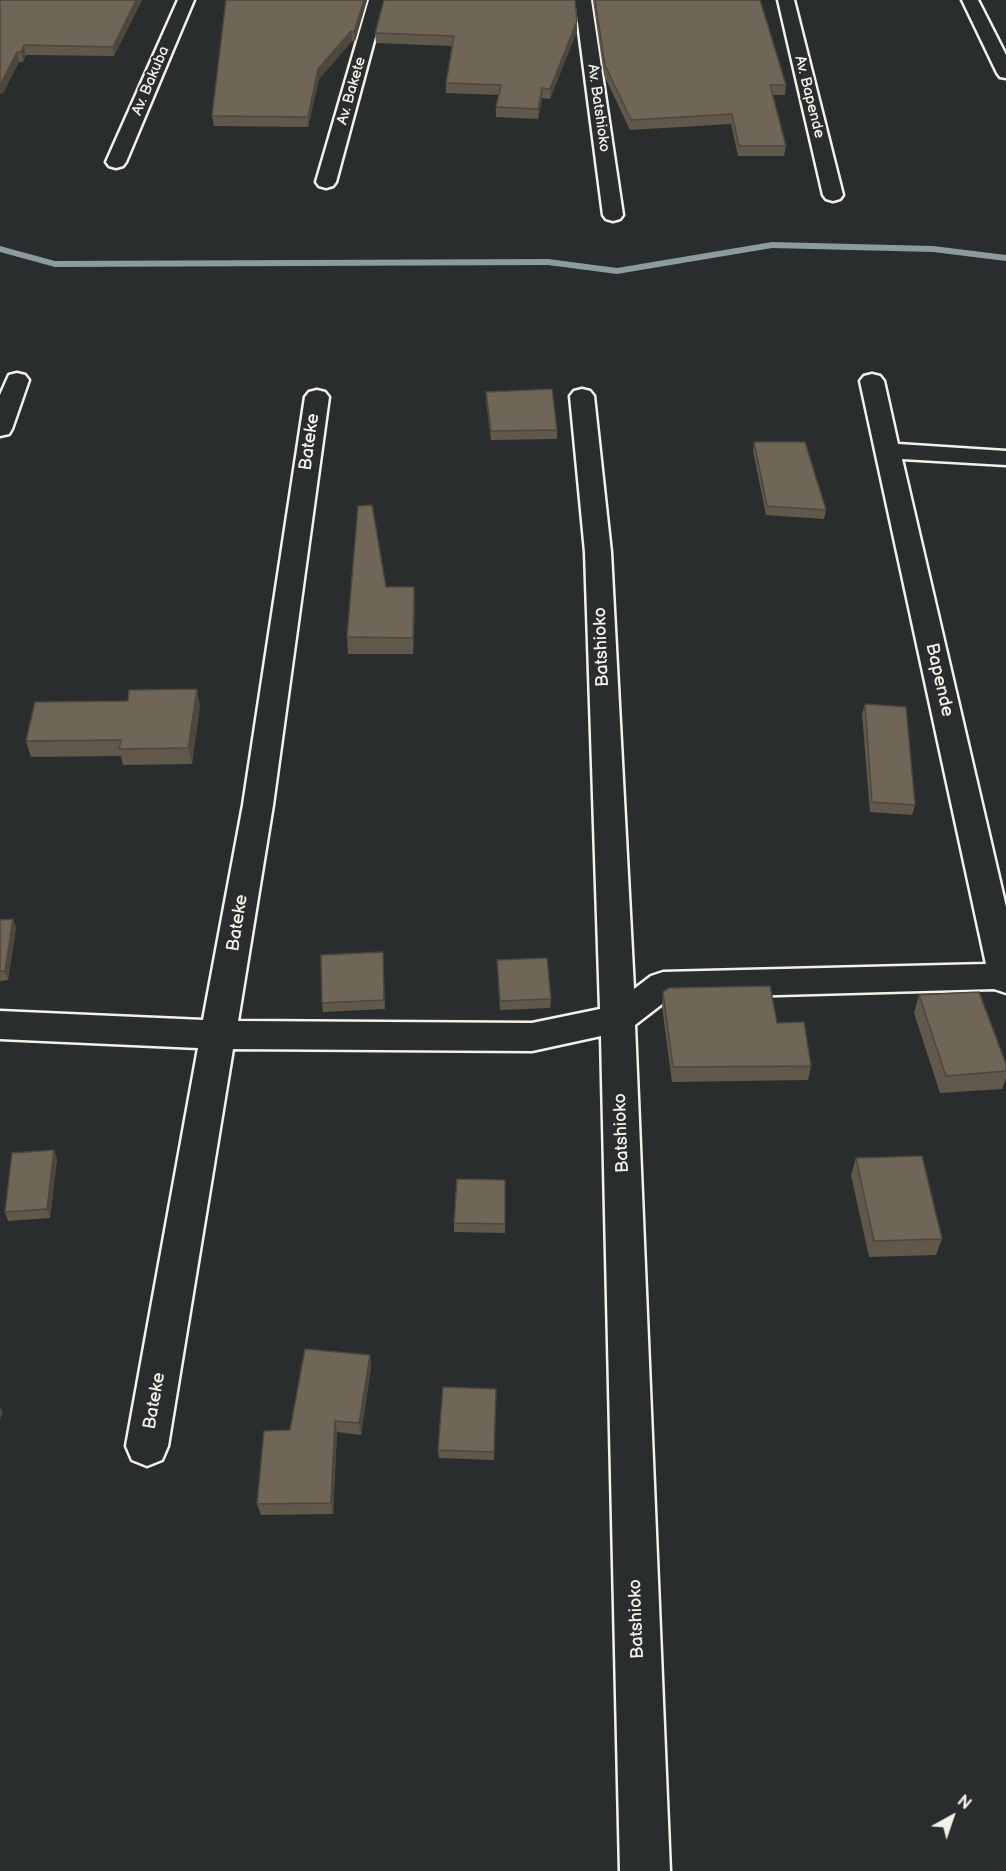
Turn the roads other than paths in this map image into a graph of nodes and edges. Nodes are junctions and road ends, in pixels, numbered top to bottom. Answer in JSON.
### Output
{"nodes":[{"id":1,"x":186,"y":0,"type":"edge"},
{"id":2,"x":377,"y":0,"type":"edge"},
{"id":3,"x":583,"y":0,"type":"edge"},
{"id":4,"x":786,"y":0,"type":"edge"},
{"id":5,"x":970,"y":0,"type":"edge"},
{"id":6,"x":1006,"y":73,"type":"edge"},
{"id":7,"x":116,"y":162,"type":"dead end"},
{"id":8,"x":326,"y":182,"type":"dead end"},
{"id":9,"x":833,"y":195,"type":"dead end"},
{"id":10,"x":613,"y":215,"type":"dead end"},
{"id":11,"x":17,"y":380,"type":"dead end"},
{"id":12,"x":872,"y":381,"type":"dead end"},
{"id":13,"x":582,"y":396,"type":"dead end"},
{"id":14,"x":316,"y":397,"type":"dead end"},
{"id":15,"x":0,"y":429,"type":"edge"},
{"id":16,"x":888,"y":451,"type":"junction"},
{"id":17,"x":1006,"y":458,"type":"edge"},
{"id":18,"x":1006,"y":978,"type":"edge"},
{"id":19,"x":618,"y":1019,"type":"junction"},
{"id":20,"x":0,"y":1025,"type":"edge"},
{"id":21,"x":220,"y":1035,"type":"junction"},
{"id":22,"x":147,"y":1446,"type":"dead end"},
{"id":23,"x":645,"y":1871,"type":"edge"}],
"edges":[{"from":1,"to":7,"type":"street","name":"Av. Bakuba"},
{"from":2,"to":8,"type":"street","name":"Av. Bakete"},
{"from":3,"to":10,"type":"street","name":"Av. Batshioko"},
{"from":4,"to":9,"type":"street","name":"Av. Bapende"},
{"from":5,"to":6,"type":"street"},
{"from":11,"to":15,"type":"street"},
{"from":12,"to":16,"type":"street","name":"Bapende"},
{"from":13,"to":19,"type":"street","name":"Batshioko"},
{"from":14,"to":21,"type":"street","name":"Bateke"},
{"from":16,"to":17,"type":"street"},
{"from":16,"to":18,"type":"street","name":"Bapende"},
{"from":18,"to":19,"type":"street"},
{"from":19,"to":21,"type":"street"},
{"from":19,"to":23,"type":"street","name":"Batshioko"},
{"from":20,"to":21,"type":"street"},
{"from":21,"to":22,"type":"street","name":"Bateke"}]}
